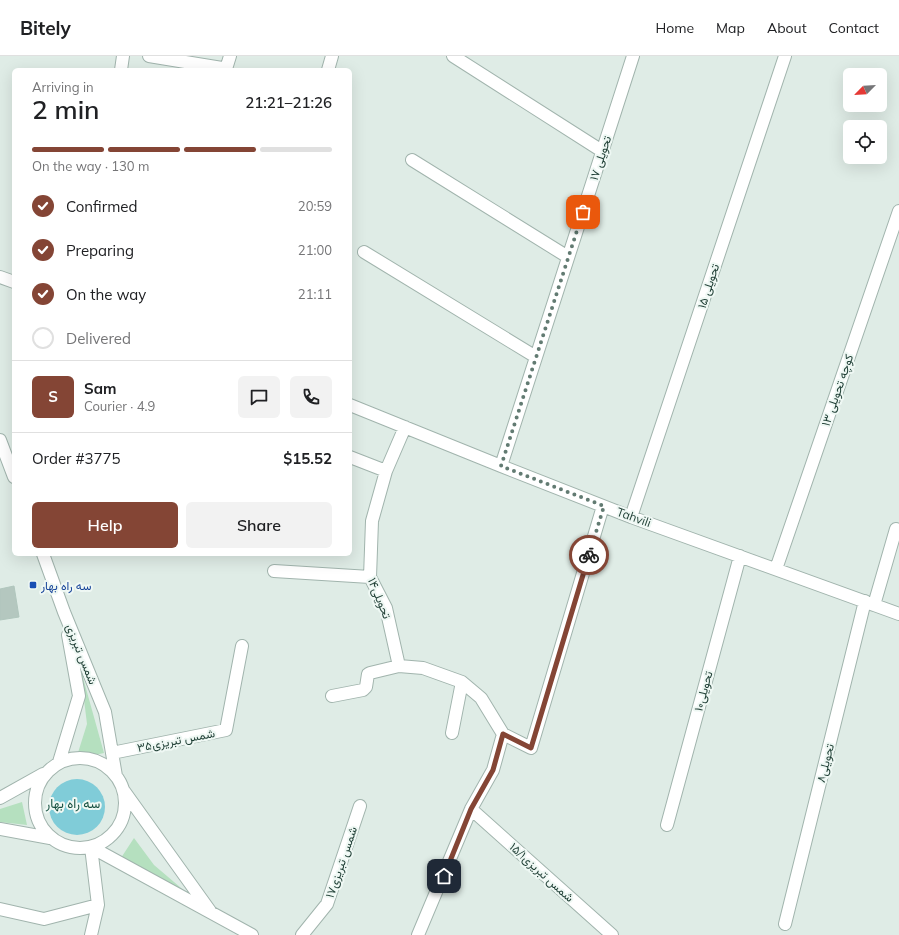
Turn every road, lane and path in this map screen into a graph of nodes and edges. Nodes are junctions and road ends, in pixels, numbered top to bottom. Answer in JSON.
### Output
{"nodes":[{"id":1,"x":123,"y":56,"type":"edge"},
{"id":2,"x":149,"y":56,"type":"edge"},
{"id":3,"x":230,"y":56,"type":"edge"},
{"id":4,"x":332,"y":56,"type":"edge"},
{"id":5,"x":453,"y":56,"type":"edge"},
{"id":6,"x":632,"y":56,"type":"edge"},
{"id":7,"x":784,"y":56,"type":"edge"},
{"id":8,"x":121,"y":68,"type":"edge"},
{"id":9,"x":216,"y":68,"type":"edge"},
{"id":10,"x":227,"y":68,"type":"edge"},
{"id":11,"x":329,"y":68,"type":"edge"},
{"id":12,"x":602,"y":151,"type":"junction"},
{"id":13,"x":412,"y":160,"type":"dead end"},
{"id":14,"x":899,"y":211,"type":"edge"},
{"id":15,"x":364,"y":252,"type":"dead end"},
{"id":16,"x":568,"y":257,"type":"junction"},
{"id":17,"x":0,"y":277,"type":"edge"},
{"id":18,"x":12,"y":281,"type":"edge"},
{"id":19,"x":536,"y":357,"type":"junction"},
{"id":20,"x":352,"y":406,"type":"edge"},
{"id":21,"x":405,"y":427,"type":"junction"},
{"id":22,"x":0,"y":440,"type":"edge"},
{"id":23,"x":352,"y":458,"type":"edge"},
{"id":24,"x":501,"y":466,"type":"junction"},
{"id":25,"x":386,"y":471,"type":"junction"},
{"id":26,"x":12,"y":472,"type":"edge"},
{"id":27,"x":604,"y":506,"type":"junction"},
{"id":28,"x":631,"y":517,"type":"junction"},
{"id":29,"x":896,"y":529,"type":"dead end"},
{"id":30,"x":44,"y":556,"type":"edge"},
{"id":31,"x":740,"y":556,"type":"junction"},
{"id":32,"x":776,"y":569,"type":"junction"},
{"id":33,"x":274,"y":571,"type":"dead end"},
{"id":34,"x":370,"y":577,"type":"junction"},
{"id":35,"x":869,"y":603,"type":"junction"},
{"id":36,"x":64,"y":612,"type":"junction"},
{"id":37,"x":899,"y":614,"type":"edge"},
{"id":38,"x":242,"y":646,"type":"dead end"},
{"id":39,"x":400,"y":666,"type":"junction"},
{"id":40,"x":462,"y":682,"type":"junction"},
{"id":41,"x":332,"y":696,"type":"dead end"},
{"id":42,"x":452,"y":733,"type":"dead end"},
{"id":43,"x":503,"y":734,"type":"junction"},
{"id":44,"x":112,"y":753,"type":"junction"},
{"id":45,"x":59,"y":762,"type":"junction"},
{"id":46,"x":44,"y":774,"type":"junction"},
{"id":47,"x":116,"y":776,"type":"junction"},
{"id":48,"x":124,"y":791,"type":"junction"},
{"id":49,"x":0,"y":798,"type":"edge"},
{"id":50,"x":360,"y":806,"type":"dead end"},
{"id":51,"x":471,"y":809,"type":"junction"},
{"id":52,"x":667,"y":826,"type":"dead end"},
{"id":53,"x":0,"y":829,"type":"edge"},
{"id":54,"x":50,"y":838,"type":"junction"},
{"id":55,"x":91,"y":847,"type":"junction"},
{"id":56,"x":98,"y":905,"type":"junction"},
{"id":57,"x":0,"y":909,"type":"edge"},
{"id":58,"x":212,"y":914,"type":"junction"},
{"id":59,"x":786,"y":924,"type":"dead end"},
{"id":60,"x":91,"y":935,"type":"edge"},
{"id":61,"x":252,"y":935,"type":"edge"},
{"id":62,"x":302,"y":935,"type":"edge"},
{"id":63,"x":418,"y":935,"type":"edge"},
{"id":64,"x":612,"y":935,"type":"edge"}],
"edges":[{"from":1,"to":8,"type":"street"},
{"from":2,"to":9,"type":"street"},
{"from":3,"to":10,"type":"street"},
{"from":4,"to":11,"type":"street"},
{"from":5,"to":12,"type":"street"},
{"from":6,"to":12,"type":"street","name":"تحویلی ۱۷"},
{"from":7,"to":28,"type":"street","name":"تحویلی ۱۵"},
{"from":12,"to":16,"type":"street","name":"تحویلی ۱۷"},
{"from":13,"to":16,"type":"street"},
{"from":14,"to":32,"type":"street","name":"کوچه تحویلی ۱۳"},
{"from":15,"to":19,"type":"street"},
{"from":16,"to":19,"type":"street","name":"تحویلی ۱۷"},
{"from":17,"to":18,"type":"street"},
{"from":19,"to":24,"type":"street","name":"تحویلی ۱۷"},
{"from":20,"to":21,"type":"street","name":"Tahvili"},
{"from":21,"to":24,"type":"street","name":"Tahvili"},
{"from":21,"to":25,"type":"street","name":"تحویلی۱۴"},
{"from":22,"to":26,"type":"street"},
{"from":23,"to":25,"type":"street"},
{"from":24,"to":27,"type":"street","name":"Tahvili"},
{"from":25,"to":34,"type":"street","name":"تحویلی۱۴"},
{"from":27,"to":28,"type":"street","name":"Tahvili"},
{"from":27,"to":43,"type":"street"},
{"from":28,"to":31,"type":"street","name":"Tahvili"},
{"from":29,"to":35,"type":"street","name":"تحویلی۸"},
{"from":30,"to":36,"type":"street"},
{"from":31,"to":32,"type":"street","name":"Tahvili"},
{"from":31,"to":52,"type":"street","name":"تحویلی۱۰"},
{"from":32,"to":35,"type":"street","name":"Tahvili"},
{"from":33,"to":34,"type":"street"},
{"from":34,"to":39,"type":"street","name":"تحویلی۱۴"},
{"from":35,"to":37,"type":"street","name":"Tahvili"},
{"from":35,"to":59,"type":"street","name":"تحویلی۸"},
{"from":36,"to":44,"type":"street","name":"شمس تبریزی"},
{"from":36,"to":45,"type":"street","name":"شمس تبریزی"},
{"from":38,"to":44,"type":"street","name":"۳۵شمس تبریزی"},
{"from":39,"to":40,"type":"street"},
{"from":39,"to":41,"type":"street"},
{"from":40,"to":42,"type":"street"},
{"from":40,"to":43,"type":"street"},
{"from":43,"to":51,"type":"street"},
{"from":44,"to":47,"type":"street","name":"شمس تبریزی"},
{"from":45,"to":46,"type":"street"},
{"from":45,"to":47,"type":"street"},
{"from":46,"to":49,"type":"street"},
{"from":46,"to":54,"type":"street"},
{"from":47,"to":48,"type":"street"},
{"from":48,"to":55,"type":"street"},
{"from":48,"to":58,"type":"street"},
{"from":50,"to":62,"type":"street","name":"شمس تبریزی۱۷"},
{"from":51,"to":63,"type":"street"},
{"from":51,"to":64,"type":"street","name":"شمس تبریزی۱۵/۱"},
{"from":53,"to":54,"type":"street"},
{"from":54,"to":55,"type":"street"},
{"from":55,"to":56,"type":"street"},
{"from":55,"to":58,"type":"street"},
{"from":56,"to":57,"type":"street"},
{"from":56,"to":60,"type":"street"},
{"from":58,"to":61,"type":"street"}]}
